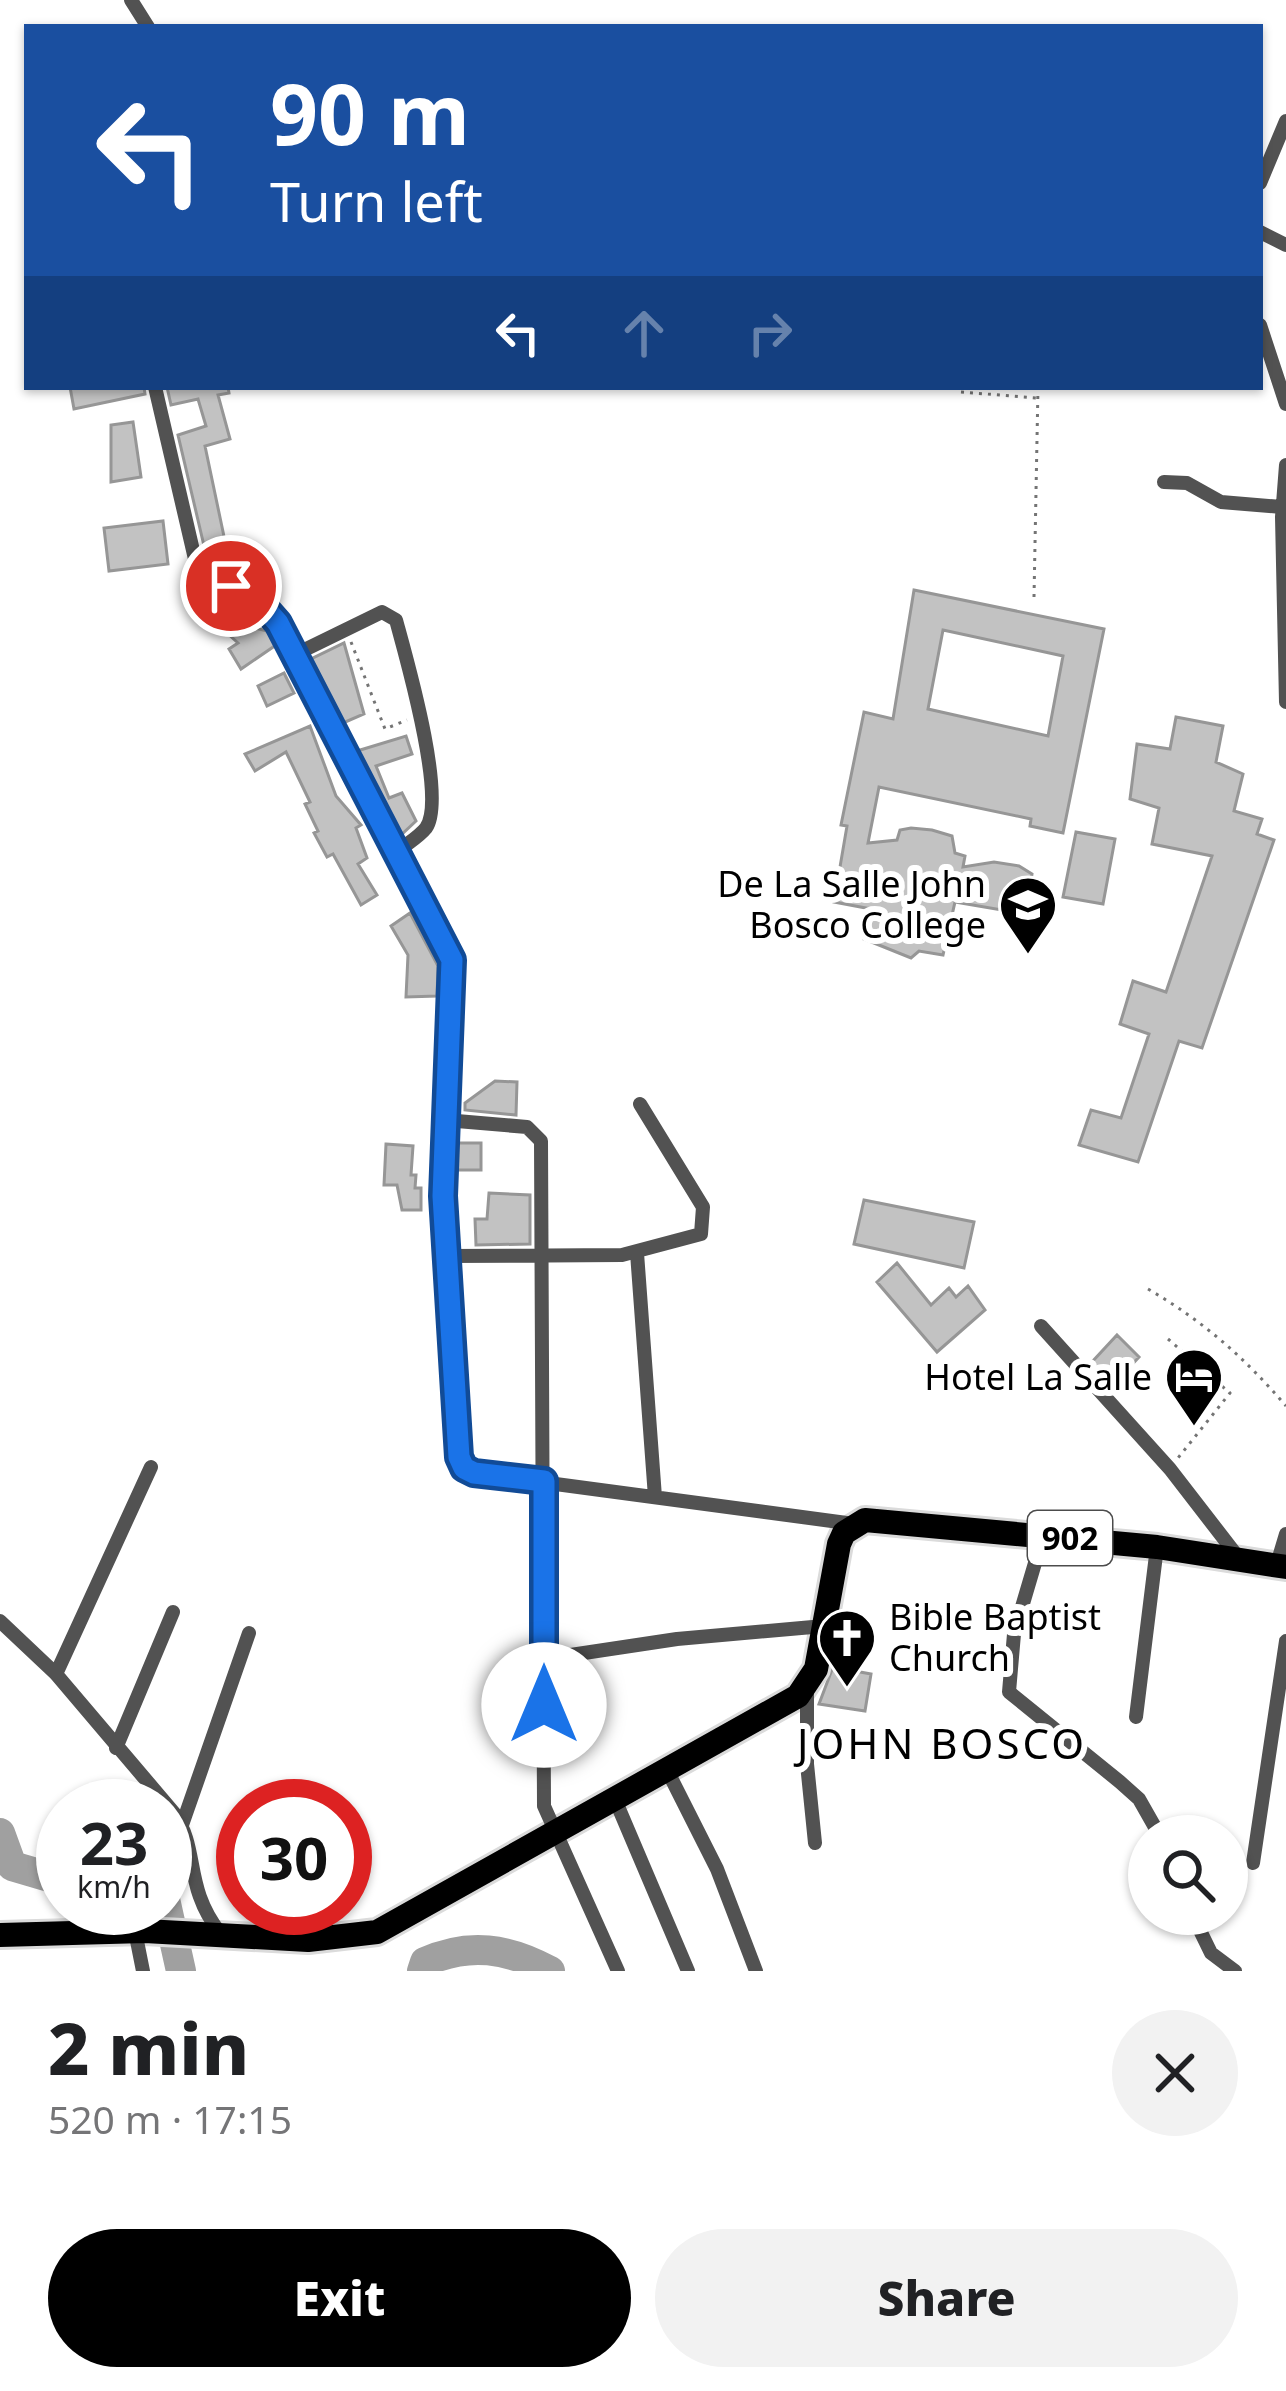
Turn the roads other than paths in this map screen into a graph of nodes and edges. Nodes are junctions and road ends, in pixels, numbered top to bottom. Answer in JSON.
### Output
{"nodes":[{"id":1,"x":1286,"y":121,"type":"edge"},
{"id":2,"x":1263,"y":176,"type":"edge"},
{"id":3,"x":1263,"y":334,"type":"edge"},
{"id":4,"x":155,"y":390,"type":"edge"},
{"id":5,"x":1286,"y":404,"type":"edge"},
{"id":6,"x":1286,"y":465,"type":"edge"},
{"id":7,"x":1164,"y":482,"type":"dead end"},
{"id":8,"x":1282,"y":507,"type":"junction"},
{"id":9,"x":296,"y":654,"type":"junction"},
{"id":10,"x":1286,"y":701,"type":"edge"},
{"id":11,"x":396,"y":853,"type":"junction"},
{"id":12,"x":640,"y":1104,"type":"dead end"},
{"id":13,"x":445,"y":1120,"type":"junction"},
{"id":14,"x":637,"y":1253,"type":"junction"},
{"id":15,"x":544,"y":1255,"type":"junction"},
{"id":16,"x":444,"y":1256,"type":"junction"},
{"id":17,"x":1040,"y":1326,"type":"dead end"},
{"id":18,"x":151,"y":1467,"type":"dead end"},
{"id":19,"x":544,"y":1481,"type":"junction"},
{"id":20,"x":655,"y":1497,"type":"junction"},
{"id":21,"x":854,"y":1524,"type":"junction"},
{"id":22,"x":1286,"y":1534,"type":"edge"},
{"id":23,"x":1043,"y":1536,"type":"junction"},
{"id":24,"x":1156,"y":1547,"type":"junction"},
{"id":25,"x":1238,"y":1557,"type":"junction"},
{"id":26,"x":1281,"y":1565,"type":"edge"},
{"id":27,"x":173,"y":1612,"type":"dead end"},
{"id":28,"x":0,"y":1621,"type":"edge"},
{"id":29,"x":824,"y":1626,"type":"junction"},
{"id":30,"x":249,"y":1633,"type":"dead end"},
{"id":31,"x":1286,"y":1641,"type":"edge"},
{"id":32,"x":544,"y":1659,"type":"junction"},
{"id":33,"x":56,"y":1674,"type":"junction"},
{"id":34,"x":807,"y":1687,"type":"junction"},
{"id":35,"x":1136,"y":1717,"type":"dead end"},
{"id":36,"x":116,"y":1748,"type":"junction"},
{"id":37,"x":666,"y":1768,"type":"junction"},
{"id":38,"x":143,"y":1779,"type":"edge"},
{"id":39,"x":192,"y":1796,"type":"edge"},
{"id":40,"x":614,"y":1797,"type":"junction"},
{"id":41,"x":1148,"y":1815,"type":"edge"},
{"id":42,"x":555,"y":1830,"type":"junction"},
{"id":43,"x":815,"y":1843,"type":"dead end"},
{"id":44,"x":1252,"y":1863,"type":"dead end"},
{"id":45,"x":192,"y":1873,"type":"edge"},
{"id":46,"x":36,"y":1934,"type":"edge"},
{"id":47,"x":192,"y":1934,"type":"edge"},
{"id":48,"x":0,"y":1935,"type":"edge"},
{"id":49,"x":140,"y":1935,"type":"edge"},
{"id":50,"x":213,"y":1935,"type":"junction"},
{"id":51,"x":1202,"y":1935,"type":"edge"},
{"id":52,"x":143,"y":1971,"type":"edge"},
{"id":53,"x":618,"y":1971,"type":"edge"},
{"id":54,"x":688,"y":1971,"type":"edge"},
{"id":55,"x":756,"y":1971,"type":"edge"},
{"id":56,"x":1234,"y":1971,"type":"edge"}],
"edges":[{"from":1,"to":2,"type":"street"},
{"from":3,"to":5,"type":"street"},
{"from":4,"to":9,"type":"street"},
{"from":6,"to":8,"type":"street"},
{"from":7,"to":8,"type":"street"},
{"from":8,"to":10,"type":"street"},
{"from":9,"to":11,"type":"street"},
{"from":9,"to":11,"type":"street"},
{"from":11,"to":13,"type":"street"},
{"from":12,"to":14,"type":"street"},
{"from":13,"to":15,"type":"street"},
{"from":13,"to":16,"type":"street"},
{"from":14,"to":15,"type":"street"},
{"from":14,"to":20,"type":"street"},
{"from":15,"to":16,"type":"street"},
{"from":15,"to":19,"type":"street"},
{"from":16,"to":19,"type":"street"},
{"from":17,"to":25,"type":"street"},
{"from":18,"to":33,"type":"street"},
{"from":19,"to":20,"type":"street"},
{"from":19,"to":32,"type":"street"},
{"from":20,"to":21,"type":"street"},
{"from":21,"to":23,"type":"highway","number":"902"},
{"from":21,"to":29,"type":"highway"},
{"from":22,"to":26,"type":"street"},
{"from":23,"to":24,"type":"highway","number":"902"},
{"from":23,"to":41,"type":"street"},
{"from":24,"to":25,"type":"highway","number":"902"},
{"from":24,"to":35,"type":"street"},
{"from":25,"to":26,"type":"highway","number":"902"},
{"from":27,"to":36,"type":"street"},
{"from":28,"to":33,"type":"street"},
{"from":29,"to":32,"type":"street"},
{"from":29,"to":34,"type":"highway"},
{"from":30,"to":39,"type":"street"},
{"from":31,"to":44,"type":"street"},
{"from":32,"to":42,"type":"street"},
{"from":33,"to":36,"type":"street"},
{"from":34,"to":37,"type":"highway"},
{"from":34,"to":43,"type":"street"},
{"from":36,"to":38,"type":"street"},
{"from":37,"to":40,"type":"highway"},
{"from":37,"to":55,"type":"street"},
{"from":40,"to":42,"type":"highway"},
{"from":40,"to":54,"type":"street"},
{"from":42,"to":50,"type":"highway"},
{"from":42,"to":53,"type":"street"},
{"from":45,"to":50,"type":"street"},
{"from":46,"to":48,"type":"highway"},
{"from":47,"to":50,"type":"highway"},
{"from":49,"to":52,"type":"street"},
{"from":51,"to":56,"type":"street"}]}
